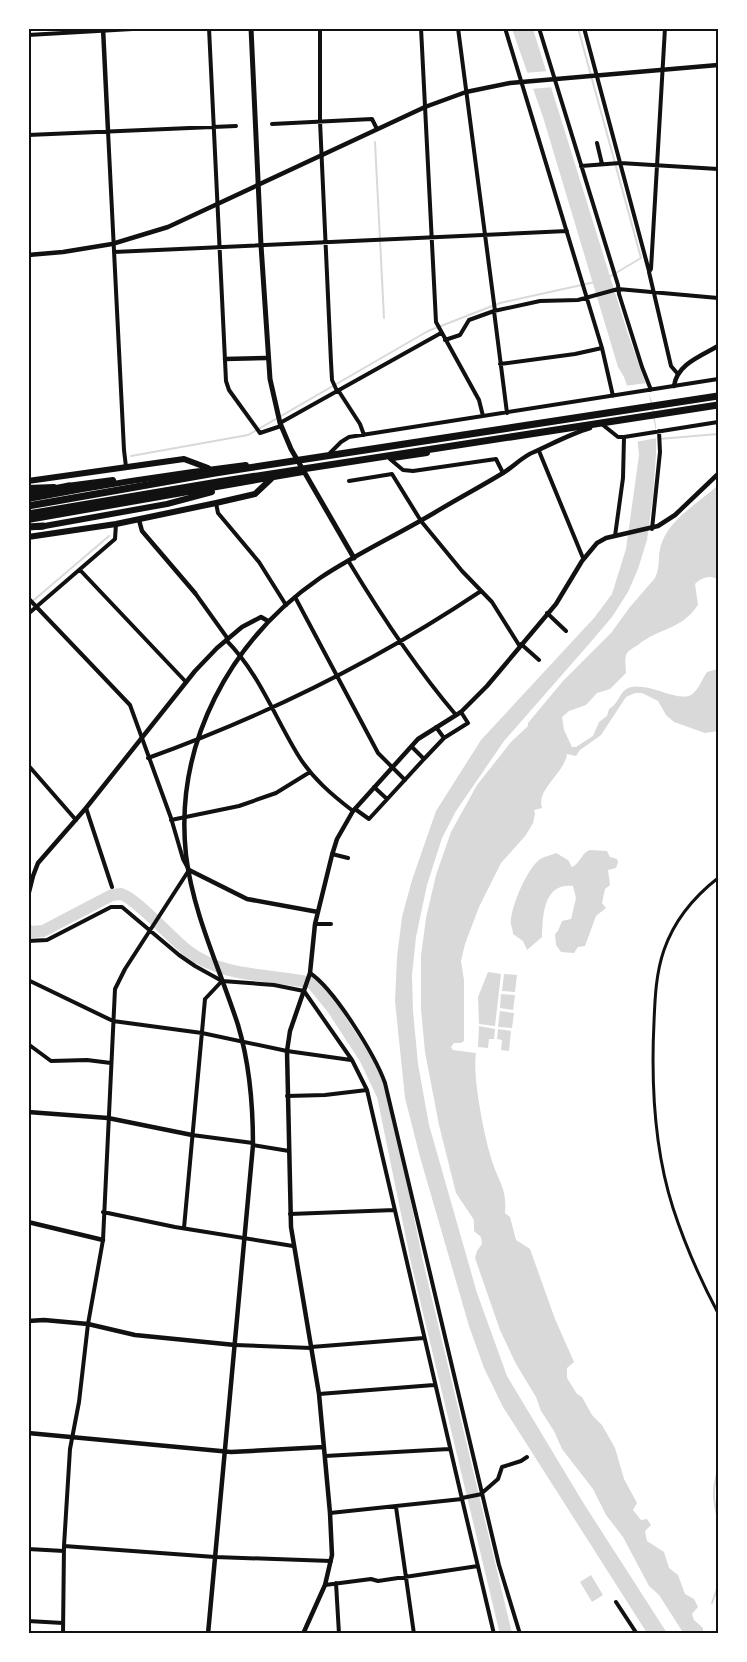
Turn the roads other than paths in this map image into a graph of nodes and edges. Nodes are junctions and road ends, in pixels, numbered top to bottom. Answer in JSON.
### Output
{"nodes":[{"id":1,"x":150,"y":28,"type":"edge"},
{"id":2,"x":209,"y":28,"type":"edge"},
{"id":3,"x":251,"y":28,"type":"edge"},
{"id":4,"x":320,"y":28,"type":"edge"},
{"id":5,"x":421,"y":28,"type":"edge"},
{"id":6,"x":458,"y":28,"type":"edge"},
{"id":7,"x":505,"y":28,"type":"edge"},
{"id":8,"x":539,"y":28,"type":"edge"},
{"id":9,"x":584,"y":28,"type":"edge"},
{"id":10,"x":665,"y":28,"type":"edge"},
{"id":11,"x":104,"y":30,"type":"edge"},
{"id":12,"x":28,"y":35,"type":"edge"},
{"id":13,"x":718,"y":65,"type":"edge"},
{"id":14,"x":663,"y":70,"type":"junction"},
{"id":15,"x":596,"y":75,"type":"junction"},
{"id":16,"x":552,"y":79,"type":"junction"},
{"id":17,"x":524,"y":81,"type":"junction"},
{"id":18,"x":466,"y":92,"type":"junction"},
{"id":19,"x":426,"y":107,"type":"junction"},
{"id":20,"x":320,"y":121,"type":"junction"},
{"id":21,"x":272,"y":124,"type":"dead end"},
{"id":22,"x":236,"y":126,"type":"dead end"},
{"id":23,"x":214,"y":127,"type":"junction"},
{"id":24,"x":377,"y":129,"type":"junction"},
{"id":25,"x":108,"y":132,"type":"junction"},
{"id":26,"x":28,"y":135,"type":"edge"},
{"id":27,"x":597,"y":143,"type":"dead end"},
{"id":28,"x":321,"y":156,"type":"junction"},
{"id":29,"x":620,"y":163,"type":"junction"},
{"id":30,"x":602,"y":164,"type":"junction"},
{"id":31,"x":657,"y":165,"type":"junction"},
{"id":32,"x":581,"y":166,"type":"junction"},
{"id":33,"x":718,"y":169,"type":"edge"},
{"id":34,"x":258,"y":186,"type":"junction"},
{"id":35,"x":218,"y":205,"type":"junction"},
{"id":36,"x":567,"y":231,"type":"junction"},
{"id":37,"x":484,"y":235,"type":"junction"},
{"id":38,"x":432,"y":237,"type":"junction"},
{"id":39,"x":325,"y":242,"type":"junction"},
{"id":40,"x":112,"y":244,"type":"junction"},
{"id":41,"x":261,"y":246,"type":"junction"},
{"id":42,"x":219,"y":248,"type":"junction"},
{"id":43,"x":114,"y":252,"type":"junction"},
{"id":44,"x":28,"y":255,"type":"edge"},
{"id":45,"x":649,"y":272,"type":"junction"},
{"id":46,"x":617,"y":289,"type":"junction"},
{"id":47,"x":654,"y":293,"type":"junction"},
{"id":48,"x":587,"y":298,"type":"junction"},
{"id":49,"x":718,"y":298,"type":"edge"},
{"id":50,"x":494,"y":311,"type":"junction"},
{"id":51,"x":441,"y":332,"type":"junction"},
{"id":52,"x":445,"y":340,"type":"junction"},
{"id":53,"x":718,"y":346,"type":"edge"},
{"id":54,"x":602,"y":348,"type":"junction"},
{"id":55,"x":267,"y":358,"type":"junction"},
{"id":56,"x":225,"y":359,"type":"junction"},
{"id":57,"x":500,"y":364,"type":"junction"},
{"id":58,"x":677,"y":373,"type":"junction"},
{"id":59,"x":718,"y":379,"type":"edge"},
{"id":60,"x":674,"y":386,"type":"junction"},
{"id":61,"x":338,"y":390,"type":"junction"},
{"id":62,"x":651,"y":390,"type":"junction"},
{"id":63,"x":718,"y":395,"type":"edge"},
{"id":64,"x":613,"y":396,"type":"junction"},
{"id":65,"x":718,"y":406,"type":"edge"},
{"id":66,"x":507,"y":413,"type":"junction"},
{"id":67,"x":483,"y":416,"type":"junction"},
{"id":68,"x":718,"y":422,"type":"edge"},
{"id":69,"x":280,"y":424,"type":"junction"},
{"id":70,"x":603,"y":425,"type":"junction"},
{"id":71,"x":590,"y":428,"type":"junction"},
{"id":72,"x":659,"y":431,"type":"junction"},
{"id":73,"x":364,"y":435,"type":"junction"},
{"id":74,"x":624,"y":437,"type":"junction"},
{"id":75,"x":539,"y":451,"type":"junction"},
{"id":76,"x":330,"y":453,"type":"junction"},
{"id":77,"x":295,"y":458,"type":"junction"},
{"id":78,"x":390,"y":459,"type":"junction"},
{"id":79,"x":398,"y":467,"type":"junction"},
{"id":80,"x":127,"y":468,"type":"junction"},
{"id":81,"x":210,"y":469,"type":"junction"},
{"id":82,"x":303,"y":472,"type":"junction"},
{"id":83,"x":504,"y":473,"type":"junction"},
{"id":84,"x":718,"y":474,"type":"edge"},
{"id":85,"x":150,"y":478,"type":"junction"},
{"id":86,"x":272,"y":478,"type":"junction"},
{"id":87,"x":395,"y":479,"type":"junction"},
{"id":88,"x":349,"y":480,"type":"dead end"},
{"id":89,"x":28,"y":481,"type":"edge"},
{"id":90,"x":247,"y":482,"type":"junction"},
{"id":91,"x":69,"y":486,"type":"junction"},
{"id":92,"x":28,"y":488,"type":"edge"},
{"id":93,"x":28,"y":494,"type":"edge"},
{"id":94,"x":28,"y":499,"type":"edge"},
{"id":95,"x":216,"y":504,"type":"junction"},
{"id":96,"x":28,"y":506,"type":"edge"},
{"id":97,"x":28,"y":514,"type":"edge"},
{"id":98,"x":28,"y":520,"type":"edge"},
{"id":99,"x":139,"y":520,"type":"junction"},
{"id":100,"x":421,"y":521,"type":"junction"},
{"id":101,"x":116,"y":524,"type":"junction"},
{"id":102,"x":43,"y":526,"type":"joint"},
{"id":103,"x":28,"y":528,"type":"edge"},
{"id":104,"x":651,"y":529,"type":"junction"},
{"id":105,"x":615,"y":536,"type":"junction"},
{"id":106,"x":28,"y":537,"type":"edge"},
{"id":107,"x":584,"y":558,"type":"junction"},
{"id":108,"x":351,"y":560,"type":"junction"},
{"id":109,"x":80,"y":570,"type":"junction"},
{"id":110,"x":481,"y":591,"type":"junction"},
{"id":111,"x":195,"y":593,"type":"joint"},
{"id":112,"x":295,"y":597,"type":"junction"},
{"id":113,"x":29,"y":599,"type":"edge"},
{"id":114,"x":286,"y":604,"type":"junction"},
{"id":115,"x":37,"y":608,"type":"junction"},
{"id":116,"x":28,"y":614,"type":"edge"},
{"id":117,"x":547,"y":614,"type":"junction"},
{"id":118,"x":268,"y":621,"type":"junction"},
{"id":119,"x":566,"y":630,"type":"dead end"},
{"id":120,"x":227,"y":640,"type":"junction"},
{"id":121,"x":401,"y":642,"type":"junction"},
{"id":122,"x":520,"y":645,"type":"junction"},
{"id":123,"x":240,"y":654,"type":"junction"},
{"id":124,"x":539,"y":660,"type":"dead end"},
{"id":125,"x":336,"y":675,"type":"junction"},
{"id":126,"x":186,"y":682,"type":"junction"},
{"id":127,"x":273,"y":708,"type":"junction"},
{"id":128,"x":458,"y":713,"type":"junction"},
{"id":129,"x":436,"y":727,"type":"junction"},
{"id":130,"x":142,"y":738,"type":"junction"},
{"id":131,"x":444,"y":738,"type":"junction"},
{"id":132,"x":197,"y":740,"type":"junction"},
{"id":133,"x":412,"y":747,"type":"junction"},
{"id":134,"x":148,"y":758,"type":"junction"},
{"id":135,"x":424,"y":759,"type":"junction"},
{"id":136,"x":28,"y":765,"type":"edge"},
{"id":137,"x":392,"y":768,"type":"junction"},
{"id":138,"x":310,"y":772,"type":"junction"},
{"id":139,"x":405,"y":780,"type":"junction"},
{"id":140,"x":374,"y":788,"type":"junction"},
{"id":141,"x":387,"y":799,"type":"junction"},
{"id":142,"x":86,"y":807,"type":"junction"},
{"id":143,"x":354,"y":810,"type":"junction"},
{"id":144,"x":185,"y":816,"type":"junction"},
{"id":145,"x":76,"y":820,"type":"junction"},
{"id":146,"x":171,"y":820,"type":"junction"},
{"id":147,"x":332,"y":854,"type":"junction"},
{"id":148,"x":348,"y":858,"type":"dead end"},
{"id":149,"x":189,"y":870,"type":"junction"},
{"id":150,"x":31,"y":875,"type":"edge"},
{"id":151,"x":718,"y":878,"type":"edge"},
{"id":152,"x":112,"y":887,"type":"dead end"},
{"id":153,"x":28,"y":896,"type":"edge"},
{"id":154,"x":318,"y":912,"type":"junction"},
{"id":155,"x":315,"y":924,"type":"junction"},
{"id":156,"x":331,"y":924,"type":"dead end"},
{"id":157,"x":151,"y":929,"type":"junction"},
{"id":158,"x":28,"y":941,"type":"edge"},
{"id":159,"x":310,"y":975,"type":"junction"},
{"id":160,"x":28,"y":980,"type":"edge"},
{"id":161,"x":222,"y":981,"type":"junction"},
{"id":162,"x":304,"y":990,"type":"junction"},
{"id":163,"x":113,"y":1020,"type":"junction"},
{"id":164,"x":202,"y":1033,"type":"junction"},
{"id":165,"x":243,"y":1043,"type":"junction"},
{"id":166,"x":28,"y":1044,"type":"edge"},
{"id":167,"x":287,"y":1051,"type":"junction"},
{"id":168,"x":352,"y":1060,"type":"junction"},
{"id":169,"x":111,"y":1063,"type":"junction"},
{"id":170,"x":367,"y":1090,"type":"junction"},
{"id":171,"x":287,"y":1096,"type":"junction"},
{"id":172,"x":28,"y":1112,"type":"edge"},
{"id":173,"x":108,"y":1118,"type":"junction"},
{"id":174,"x":192,"y":1135,"type":"junction"},
{"id":175,"x":253,"y":1144,"type":"junction"},
{"id":176,"x":289,"y":1151,"type":"junction"},
{"id":177,"x":395,"y":1210,"type":"junction"},
{"id":178,"x":104,"y":1212,"type":"junction"},
{"id":179,"x":290,"y":1214,"type":"junction"},
{"id":180,"x":28,"y":1222,"type":"edge"},
{"id":181,"x":184,"y":1228,"type":"junction"},
{"id":182,"x":244,"y":1238,"type":"junction"},
{"id":183,"x":103,"y":1240,"type":"junction"},
{"id":184,"x":293,"y":1246,"type":"junction"},
{"id":185,"x":718,"y":1313,"type":"edge"},
{"id":186,"x":28,"y":1321,"type":"edge"},
{"id":187,"x":88,"y":1324,"type":"junction"},
{"id":188,"x":424,"y":1338,"type":"junction"},
{"id":189,"x":235,"y":1345,"type":"junction"},
{"id":190,"x":311,"y":1347,"type":"junction"},
{"id":191,"x":434,"y":1385,"type":"junction"},
{"id":192,"x":318,"y":1394,"type":"junction"},
{"id":193,"x":28,"y":1433,"type":"edge"},
{"id":194,"x":72,"y":1437,"type":"junction"},
{"id":195,"x":324,"y":1447,"type":"junction"},
{"id":196,"x":449,"y":1449,"type":"junction"},
{"id":197,"x":225,"y":1451,"type":"junction"},
{"id":198,"x":325,"y":1456,"type":"junction"},
{"id":199,"x":527,"y":1457,"type":"dead end"},
{"id":200,"x":482,"y":1493,"type":"junction"},
{"id":201,"x":462,"y":1499,"type":"junction"},
{"id":202,"x":396,"y":1507,"type":"junction"},
{"id":203,"x":330,"y":1514,"type":"junction"},
{"id":204,"x":64,"y":1548,"type":"junction"},
{"id":205,"x":28,"y":1549,"type":"edge"},
{"id":206,"x":215,"y":1557,"type":"junction"},
{"id":207,"x":331,"y":1561,"type":"junction"},
{"id":208,"x":478,"y":1566,"type":"junction"},
{"id":209,"x":406,"y":1577,"type":"junction"},
{"id":210,"x":336,"y":1583,"type":"junction"},
{"id":211,"x":325,"y":1585,"type":"junction"},
{"id":212,"x":616,"y":1602,"type":"dead end"},
{"id":213,"x":28,"y":1621,"type":"edge"},
{"id":214,"x":63,"y":1623,"type":"junction"},
{"id":215,"x":63,"y":1634,"type":"edge"},
{"id":216,"x":208,"y":1634,"type":"edge"},
{"id":217,"x":303,"y":1634,"type":"edge"},
{"id":218,"x":339,"y":1634,"type":"edge"},
{"id":219,"x":414,"y":1634,"type":"edge"},
{"id":220,"x":494,"y":1634,"type":"edge"},
{"id":221,"x":520,"y":1634,"type":"edge"},
{"id":222,"x":638,"y":1634,"type":"edge"}],
"edges":[{"from":1,"to":11,"type":"street"},
{"from":2,"to":23,"type":"street"},
{"from":3,"to":34,"type":"main road"},
{"from":4,"to":20,"type":"street"},
{"from":5,"to":19,"type":"street"},
{"from":6,"to":18,"type":"street"},
{"from":7,"to":17,"type":"street"},
{"from":8,"to":16,"type":"street"},
{"from":9,"to":15,"type":"street"},
{"from":10,"to":14,"type":"street"},
{"from":11,"to":12,"type":"street"},
{"from":11,"to":25,"type":"street"},
{"from":13,"to":14,"type":"street"},
{"from":14,"to":15,"type":"street"},
{"from":14,"to":31,"type":"street"},
{"from":15,"to":16,"type":"street"},
{"from":15,"to":29,"type":"street"},
{"from":16,"to":17,"type":"street"},
{"from":16,"to":32,"type":"street"},
{"from":17,"to":18,"type":"street"},
{"from":17,"to":36,"type":"street"},
{"from":18,"to":19,"type":"street"},
{"from":18,"to":37,"type":"street"},
{"from":19,"to":24,"type":"street"},
{"from":19,"to":38,"type":"street"},
{"from":20,"to":21,"type":"street"},
{"from":20,"to":24,"type":"street"},
{"from":20,"to":28,"type":"street"},
{"from":22,"to":23,"type":"street"},
{"from":23,"to":25,"type":"street"},
{"from":23,"to":35,"type":"street"},
{"from":24,"to":28,"type":"street"},
{"from":25,"to":26,"type":"street"},
{"from":25,"to":40,"type":"street"},
{"from":27,"to":30,"type":"street"},
{"from":28,"to":34,"type":"street"},
{"from":28,"to":39,"type":"street"},
{"from":29,"to":30,"type":"street"},
{"from":29,"to":31,"type":"street"},
{"from":29,"to":45,"type":"street"},
{"from":30,"to":32,"type":"street"},
{"from":31,"to":33,"type":"street"},
{"from":31,"to":45,"type":"street"},
{"from":32,"to":46,"type":"street"},
{"from":34,"to":35,"type":"street"},
{"from":34,"to":41,"type":"main road"},
{"from":35,"to":40,"type":"street"},
{"from":35,"to":42,"type":"street"},
{"from":36,"to":37,"type":"street"},
{"from":36,"to":48,"type":"street"},
{"from":37,"to":38,"type":"street"},
{"from":37,"to":50,"type":"street"},
{"from":38,"to":39,"type":"street"},
{"from":38,"to":51,"type":"street"},
{"from":39,"to":41,"type":"street"},
{"from":39,"to":61,"type":"street"},
{"from":40,"to":43,"type":"street"},
{"from":40,"to":44,"type":"street"},
{"from":41,"to":42,"type":"street"},
{"from":41,"to":55,"type":"main road"},
{"from":42,"to":43,"type":"street"},
{"from":42,"to":56,"type":"street"},
{"from":43,"to":80,"type":"street"},
{"from":45,"to":47,"type":"street"},
{"from":46,"to":47,"type":"street"},
{"from":46,"to":48,"type":"street"},
{"from":46,"to":62,"type":"street"},
{"from":47,"to":49,"type":"street"},
{"from":47,"to":58,"type":"street"},
{"from":48,"to":50,"type":"street"},
{"from":48,"to":54,"type":"street"},
{"from":50,"to":52,"type":"street"},
{"from":50,"to":57,"type":"street"},
{"from":51,"to":52,"type":"street"},
{"from":51,"to":61,"type":"street"},
{"from":52,"to":67,"type":"street"},
{"from":53,"to":58,"type":"street"},
{"from":54,"to":57,"type":"street"},
{"from":54,"to":64,"type":"street"},
{"from":55,"to":56,"type":"street"},
{"from":55,"to":69,"type":"main road"},
{"from":56,"to":69,"type":"street"},
{"from":57,"to":66,"type":"street"},
{"from":58,"to":60,"type":"street"},
{"from":59,"to":60,"type":"street"},
{"from":60,"to":62,"type":"street"},
{"from":61,"to":69,"type":"street"},
{"from":61,"to":73,"type":"street"},
{"from":62,"to":64,"type":"street"},
{"from":63,"to":76,"type":"highway"},
{"from":63,"to":96,"type":"highway"},
{"from":64,"to":66,"type":"street"},
{"from":65,"to":70,"type":"highway"},
{"from":65,"to":97,"type":"highway"},
{"from":66,"to":67,"type":"street"},
{"from":67,"to":73,"type":"street"},
{"from":68,"to":72,"type":"street"},
{"from":69,"to":77,"type":"main road"},
{"from":70,"to":71,"type":"highway"},
{"from":70,"to":74,"type":"street"},
{"from":71,"to":75,"type":"street"},
{"from":71,"to":78,"type":"highway"},
{"from":72,"to":74,"type":"street"},
{"from":72,"to":104,"type":"street"},
{"from":73,"to":76,"type":"street"},
{"from":74,"to":105,"type":"street"},
{"from":75,"to":83,"type":"street"},
{"from":75,"to":107,"type":"street"},
{"from":76,"to":77,"type":"highway"},
{"from":77,"to":81,"type":"highway"},
{"from":77,"to":82,"type":"main road"},
{"from":78,"to":79,"type":"street"},
{"from":78,"to":82,"type":"highway"},
{"from":79,"to":83,"type":"street"},
{"from":79,"to":87,"type":"street"},
{"from":80,"to":81,"type":"highway"},
{"from":80,"to":89,"type":"highway"},
{"from":81,"to":85,"type":"highway"},
{"from":82,"to":86,"type":"highway"},
{"from":82,"to":108,"type":"main road"},
{"from":83,"to":100,"type":"street"},
{"from":84,"to":104,"type":"street"},
{"from":85,"to":91,"type":"highway"},
{"from":85,"to":94,"type":"highway"},
{"from":86,"to":90,"type":"highway"},
{"from":86,"to":95,"type":"highway"},
{"from":87,"to":88,"type":"street"},
{"from":87,"to":100,"type":"street"},
{"from":90,"to":98,"type":"highway"},
{"from":90,"to":102,"type":"highway"},
{"from":91,"to":92,"type":"highway"},
{"from":91,"to":93,"type":"highway"},
{"from":95,"to":99,"type":"highway"},
{"from":95,"to":114,"type":"street"},
{"from":99,"to":101,"type":"highway"},
{"from":99,"to":111,"type":"street"},
{"from":100,"to":108,"type":"street"},
{"from":100,"to":110,"type":"street"},
{"from":101,"to":106,"type":"highway"},
{"from":101,"to":109,"type":"street"},
{"from":102,"to":103,"type":"highway"},
{"from":104,"to":105,"type":"street"},
{"from":105,"to":107,"type":"street"},
{"from":107,"to":117,"type":"street"},
{"from":108,"to":112,"type":"street"},
{"from":108,"to":121,"type":"street"},
{"from":109,"to":115,"type":"street"},
{"from":109,"to":126,"type":"street"},
{"from":110,"to":121,"type":"street"},
{"from":110,"to":122,"type":"street"},
{"from":111,"to":120,"type":"street"},
{"from":112,"to":114,"type":"street"},
{"from":112,"to":125,"type":"street"},
{"from":113,"to":115,"type":"street"},
{"from":114,"to":118,"type":"street"},
{"from":115,"to":116,"type":"street"},
{"from":115,"to":130,"type":"street"},
{"from":117,"to":119,"type":"street"},
{"from":117,"to":122,"type":"street"},
{"from":118,"to":120,"type":"street"},
{"from":118,"to":123,"type":"street"},
{"from":120,"to":123,"type":"street"},
{"from":120,"to":126,"type":"street"},
{"from":121,"to":125,"type":"street"},
{"from":121,"to":128,"type":"street"},
{"from":122,"to":124,"type":"street"},
{"from":122,"to":128,"type":"street"},
{"from":123,"to":127,"type":"street"},
{"from":123,"to":132,"type":"street"},
{"from":125,"to":127,"type":"street"},
{"from":125,"to":137,"type":"street"},
{"from":126,"to":130,"type":"street"},
{"from":127,"to":132,"type":"street"},
{"from":127,"to":138,"type":"street"},
{"from":128,"to":129,"type":"street"},
{"from":128,"to":131,"type":"street"},
{"from":129,"to":131,"type":"street"},
{"from":129,"to":133,"type":"street"},
{"from":130,"to":134,"type":"street"},
{"from":130,"to":142,"type":"street"},
{"from":131,"to":135,"type":"street"},
{"from":132,"to":134,"type":"street"},
{"from":132,"to":144,"type":"street"},
{"from":133,"to":135,"type":"street"},
{"from":133,"to":137,"type":"street"},
{"from":134,"to":146,"type":"street"},
{"from":135,"to":139,"type":"street"},
{"from":136,"to":145,"type":"street"},
{"from":137,"to":139,"type":"street"},
{"from":137,"to":140,"type":"street"},
{"from":138,"to":143,"type":"street"},
{"from":138,"to":144,"type":"street"},
{"from":139,"to":141,"type":"street"},
{"from":140,"to":141,"type":"street"},
{"from":140,"to":143,"type":"street"},
{"from":141,"to":143,"type":"street"},
{"from":142,"to":145,"type":"street"},
{"from":142,"to":152,"type":"street"},
{"from":143,"to":147,"type":"street"},
{"from":144,"to":146,"type":"street"},
{"from":144,"to":149,"type":"street"},
{"from":145,"to":150,"type":"street"},
{"from":146,"to":149,"type":"street"},
{"from":147,"to":148,"type":"street"},
{"from":147,"to":154,"type":"street"},
{"from":149,"to":154,"type":"street"},
{"from":149,"to":157,"type":"street"},
{"from":149,"to":161,"type":"street"},
{"from":150,"to":153,"type":"street"},
{"from":151,"to":185,"type":"street"},
{"from":154,"to":155,"type":"street"},
{"from":155,"to":156,"type":"street"},
{"from":155,"to":159,"type":"street"},
{"from":157,"to":158,"type":"street"},
{"from":157,"to":161,"type":"street"},
{"from":157,"to":163,"type":"street"},
{"from":159,"to":162,"type":"street"},
{"from":159,"to":200,"type":"street"},
{"from":160,"to":163,"type":"street"},
{"from":161,"to":162,"type":"street"},
{"from":161,"to":164,"type":"street"},
{"from":161,"to":165,"type":"street"},
{"from":162,"to":167,"type":"street"},
{"from":162,"to":168,"type":"street"},
{"from":163,"to":164,"type":"street"},
{"from":163,"to":169,"type":"street"},
{"from":164,"to":165,"type":"street"},
{"from":164,"to":174,"type":"street"},
{"from":165,"to":167,"type":"street"},
{"from":165,"to":175,"type":"street"},
{"from":166,"to":169,"type":"street"},
{"from":167,"to":168,"type":"street"},
{"from":167,"to":171,"type":"street"},
{"from":168,"to":170,"type":"street"},
{"from":169,"to":173,"type":"street"},
{"from":170,"to":171,"type":"street"},
{"from":170,"to":177,"type":"street"},
{"from":171,"to":176,"type":"street"},
{"from":172,"to":173,"type":"street"},
{"from":173,"to":174,"type":"street"},
{"from":173,"to":178,"type":"street"},
{"from":174,"to":175,"type":"street"},
{"from":174,"to":181,"type":"street"},
{"from":175,"to":176,"type":"street"},
{"from":175,"to":182,"type":"street"},
{"from":176,"to":179,"type":"street"},
{"from":177,"to":179,"type":"street"},
{"from":177,"to":188,"type":"street"},
{"from":178,"to":181,"type":"street"},
{"from":178,"to":183,"type":"street"},
{"from":179,"to":184,"type":"street"},
{"from":180,"to":183,"type":"street"},
{"from":181,"to":182,"type":"street"},
{"from":182,"to":184,"type":"street"},
{"from":182,"to":189,"type":"street"},
{"from":183,"to":187,"type":"street"},
{"from":184,"to":190,"type":"street"},
{"from":186,"to":187,"type":"street"},
{"from":187,"to":189,"type":"street"},
{"from":187,"to":194,"type":"street"},
{"from":188,"to":190,"type":"street"},
{"from":188,"to":191,"type":"street"},
{"from":189,"to":190,"type":"street"},
{"from":189,"to":197,"type":"street"},
{"from":190,"to":192,"type":"street"},
{"from":191,"to":192,"type":"street"},
{"from":191,"to":196,"type":"street"},
{"from":192,"to":195,"type":"street"},
{"from":193,"to":194,"type":"street"},
{"from":194,"to":197,"type":"street"},
{"from":194,"to":204,"type":"street"},
{"from":195,"to":197,"type":"street"},
{"from":195,"to":198,"type":"street"},
{"from":196,"to":198,"type":"street"},
{"from":196,"to":201,"type":"street"},
{"from":197,"to":206,"type":"street"},
{"from":198,"to":203,"type":"street"},
{"from":199,"to":200,"type":"street"},
{"from":200,"to":201,"type":"street"},
{"from":200,"to":221,"type":"street"},
{"from":201,"to":202,"type":"street"},
{"from":201,"to":208,"type":"street"},
{"from":202,"to":203,"type":"street"},
{"from":202,"to":209,"type":"street"},
{"from":203,"to":207,"type":"street"},
{"from":204,"to":205,"type":"street"},
{"from":204,"to":206,"type":"street"},
{"from":204,"to":214,"type":"street"},
{"from":206,"to":207,"type":"street"},
{"from":206,"to":216,"type":"street"},
{"from":207,"to":211,"type":"street"},
{"from":208,"to":209,"type":"street"},
{"from":208,"to":220,"type":"street"},
{"from":209,"to":210,"type":"street"},
{"from":209,"to":219,"type":"street"},
{"from":210,"to":211,"type":"street"},
{"from":210,"to":218,"type":"street"},
{"from":211,"to":217,"type":"street"},
{"from":212,"to":222,"type":"street"},
{"from":213,"to":214,"type":"street"},
{"from":214,"to":215,"type":"street"}]}
